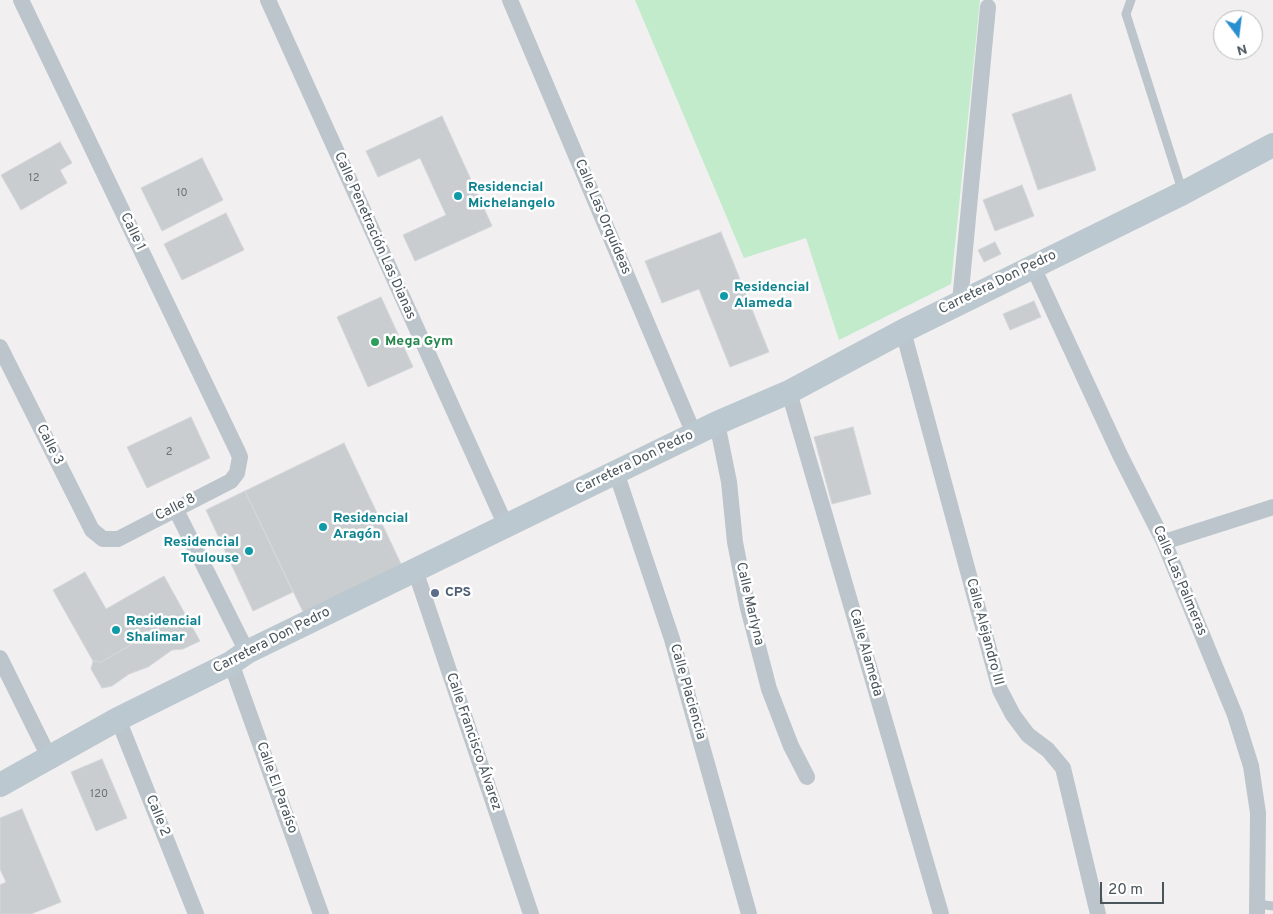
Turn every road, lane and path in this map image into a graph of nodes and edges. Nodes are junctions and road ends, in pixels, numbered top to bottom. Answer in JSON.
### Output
{"nodes":[{"id":1,"x":20,"y":0,"type":"edge"},
{"id":2,"x":268,"y":0,"type":"edge"},
{"id":3,"x":510,"y":0,"type":"edge"},
{"id":4,"x":1131,"y":0,"type":"edge"},
{"id":5,"x":988,"y":7,"type":"dead end"},
{"id":6,"x":1273,"y":145,"type":"edge"},
{"id":7,"x":1183,"y":193,"type":"junction"},
{"id":8,"x":1033,"y":267,"type":"junction"},
{"id":9,"x":960,"y":302,"type":"junction"},
{"id":10,"x":903,"y":331,"type":"junction"},
{"id":11,"x":0,"y":347,"type":"edge"},
{"id":12,"x":789,"y":392,"type":"junction"},
{"id":13,"x":716,"y":423,"type":"junction"},
{"id":14,"x":694,"y":434,"type":"junction"},
{"id":15,"x":240,"y":464,"type":"joint"},
{"id":16,"x":616,"y":472,"type":"junction"},
{"id":17,"x":1273,"y":507,"type":"edge"},
{"id":18,"x":175,"y":508,"type":"junction"},
{"id":19,"x":506,"y":526,"type":"junction"},
{"id":20,"x":103,"y":539,"type":"joint"},
{"id":21,"x":1164,"y":542,"type":"junction"},
{"id":22,"x":415,"y":570,"type":"junction"},
{"id":23,"x":0,"y":658,"type":"edge"},
{"id":24,"x":239,"y":658,"type":"junction"},
{"id":25,"x":118,"y":719,"type":"junction"},
{"id":26,"x":49,"y":757,"type":"junction"},
{"id":27,"x":807,"y":777,"type":"dead end"},
{"id":28,"x":0,"y":786,"type":"edge"},
{"id":29,"x":1262,"y":908,"type":"edge"},
{"id":30,"x":196,"y":914,"type":"edge"},
{"id":31,"x":321,"y":914,"type":"edge"},
{"id":32,"x":531,"y":914,"type":"edge"},
{"id":33,"x":749,"y":914,"type":"edge"},
{"id":34,"x":941,"y":914,"type":"edge"},
{"id":35,"x":1098,"y":914,"type":"edge"}],
"edges":[{"from":1,"to":15,"type":"street","name":"Calle 1"},
{"from":2,"to":19,"type":"street","name":"Calle Penetración Las Dianas"},
{"from":3,"to":14,"type":"street","name":"Calle Las Orquídeas"},
{"from":4,"to":7,"type":"lane"},
{"from":5,"to":9,"type":"street"},
{"from":6,"to":7,"type":"street","name":"Carretera Don Pedro"},
{"from":7,"to":8,"type":"street","name":"Carretera Don Pedro"},
{"from":8,"to":9,"type":"street","name":"Carretera Don Pedro"},
{"from":8,"to":21,"type":"street","name":"Calle Las Palmeras"},
{"from":9,"to":10,"type":"street","name":"Carretera Don Pedro"},
{"from":10,"to":12,"type":"street","name":"Carretera Don Pedro"},
{"from":10,"to":35,"type":"street","name":"Calle Alejandro III"},
{"from":11,"to":20,"type":"street","name":"Calle 3"},
{"from":12,"to":13,"type":"street","name":"Carretera Don Pedro"},
{"from":12,"to":34,"type":"street","name":"Calle Alameda"},
{"from":13,"to":14,"type":"street","name":"Carretera Don Pedro"},
{"from":13,"to":27,"type":"street","name":"Calle Marlyna"},
{"from":14,"to":16,"type":"street","name":"Carretera Don Pedro"},
{"from":15,"to":18,"type":"street","name":"Calle 8"},
{"from":16,"to":19,"type":"street","name":"Carretera Don Pedro"},
{"from":16,"to":33,"type":"street","name":"Calle Placiencia"},
{"from":17,"to":21,"type":"street"},
{"from":18,"to":20,"type":"street","name":"Calle 8"},
{"from":18,"to":24,"type":"street","name":"Calle El Paraíso"},
{"from":19,"to":22,"type":"street","name":"Carretera Don Pedro"},
{"from":21,"to":29,"type":"street","name":"Calle Las Palmeras"},
{"from":22,"to":24,"type":"street","name":"Carretera Don Pedro"},
{"from":22,"to":32,"type":"street","name":"Calle Francisco Álvarez"},
{"from":23,"to":26,"type":"street"},
{"from":24,"to":25,"type":"street","name":"Carretera Don Pedro"},
{"from":24,"to":31,"type":"street","name":"Calle El Paraíso"},
{"from":25,"to":26,"type":"street","name":"Carretera Don Pedro"},
{"from":25,"to":30,"type":"street","name":"Calle 2"},
{"from":26,"to":28,"type":"street","name":"Carretera Don Pedro"}]}
